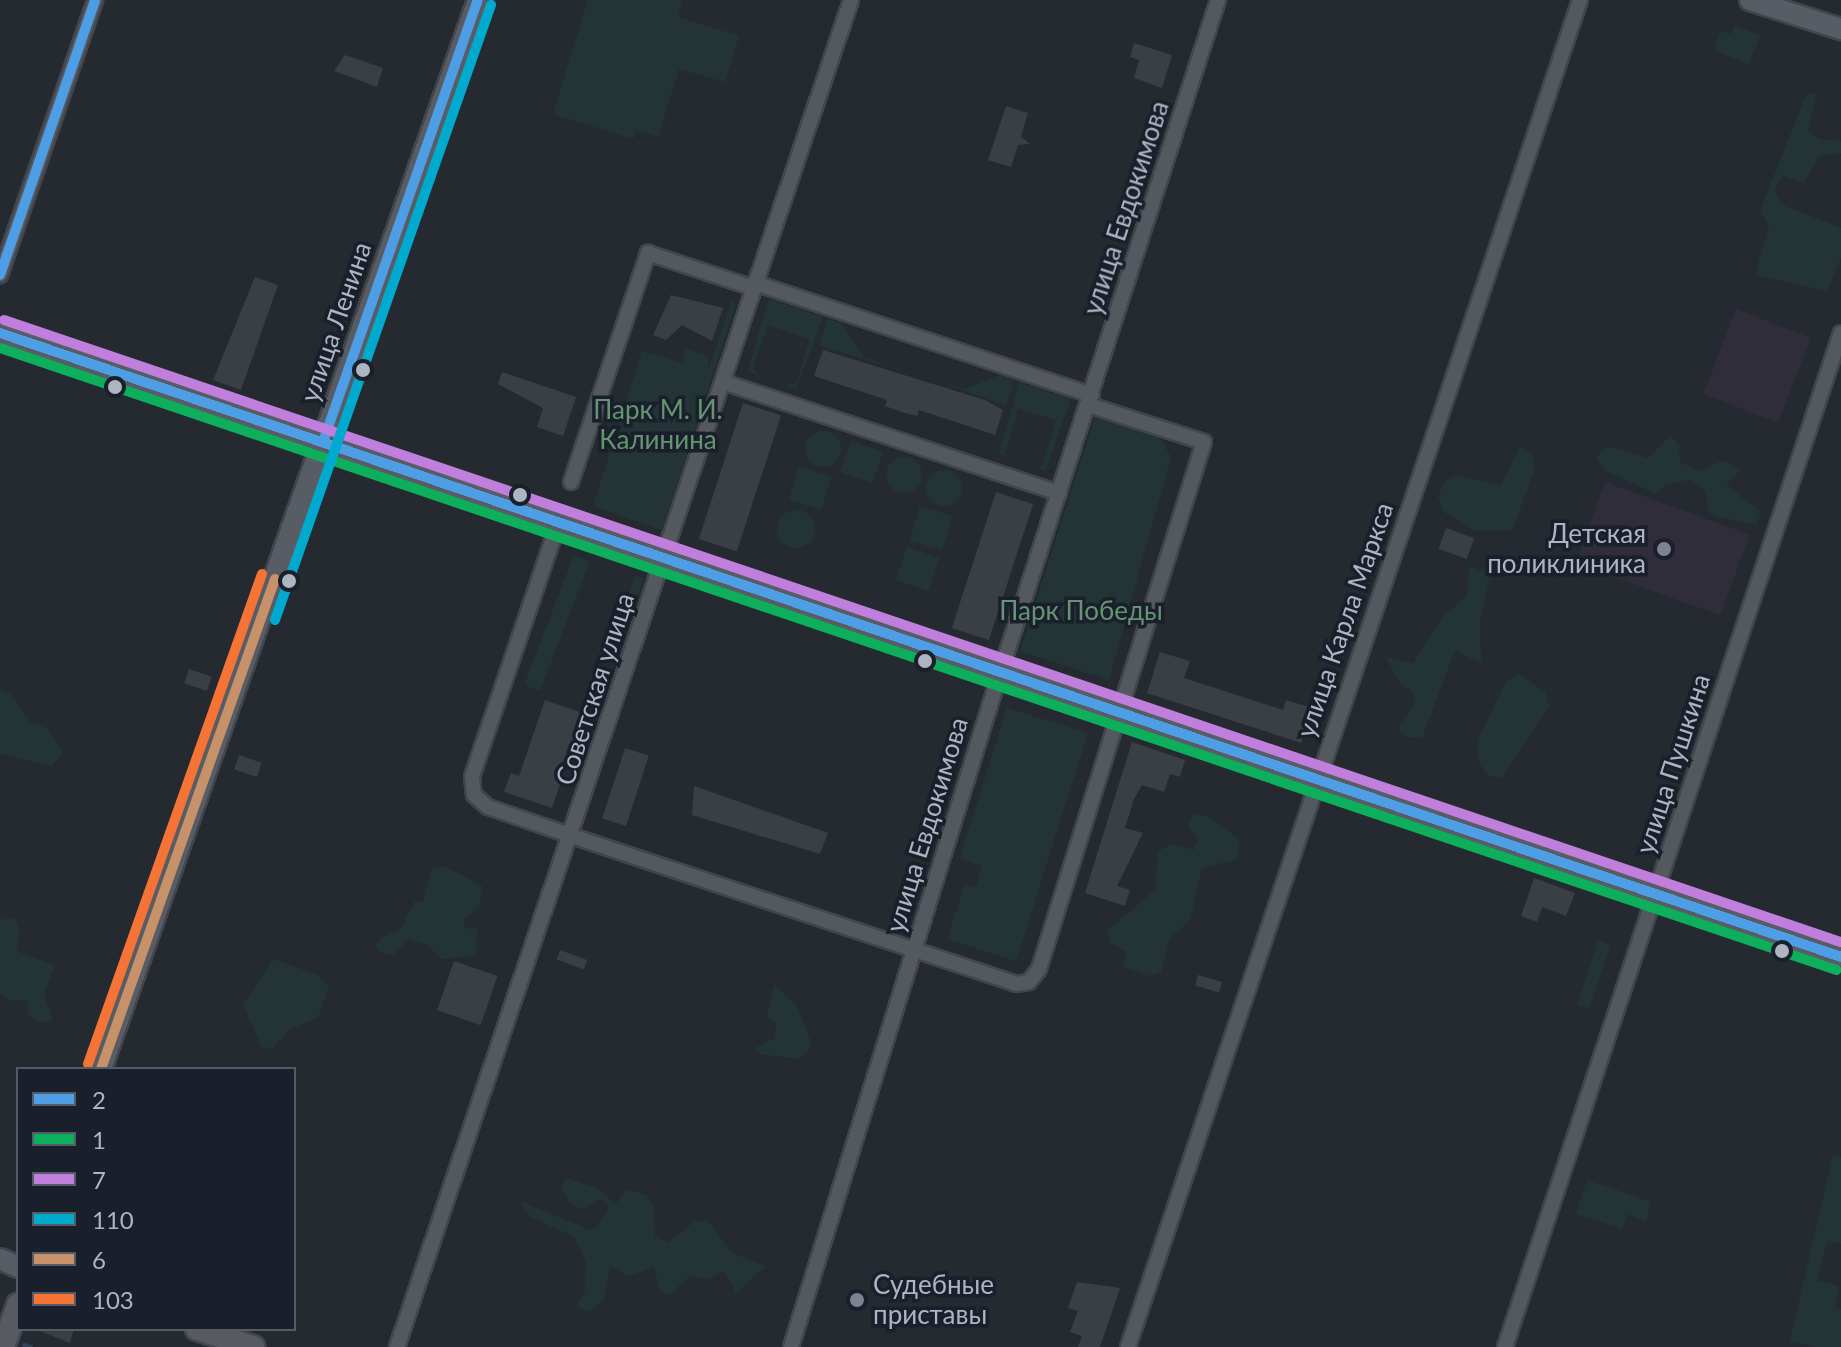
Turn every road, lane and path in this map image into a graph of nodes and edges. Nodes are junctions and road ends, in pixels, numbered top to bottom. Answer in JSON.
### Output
{"nodes":[{"id":1,"x":95,"y":0,"type":"edge"},
{"id":2,"x":478,"y":0,"type":"edge"},
{"id":3,"x":851,"y":0,"type":"edge"},
{"id":4,"x":1218,"y":0,"type":"edge"},
{"id":5,"x":1580,"y":0,"type":"edge"},
{"id":6,"x":1750,"y":0,"type":"edge"},
{"id":7,"x":1841,"y":29,"type":"edge"},
{"id":8,"x":0,"y":275,"type":"edge"},
{"id":9,"x":754,"y":286,"type":"junction"},
{"id":10,"x":0,"y":333,"type":"edge"},
{"id":11,"x":1841,"y":333,"type":"edge"},
{"id":12,"x":723,"y":382,"type":"junction"},
{"id":13,"x":1090,"y":400,"type":"junction"},
{"id":14,"x":324,"y":439,"type":"junction"},
{"id":15,"x":571,"y":482,"type":"dead end"},
{"id":16,"x":1059,"y":493,"type":"junction"},
{"id":17,"x":559,"y":521,"type":"junction"},
{"id":18,"x":665,"y":558,"type":"junction"},
{"id":19,"x":1001,"y":671,"type":"junction"},
{"id":20,"x":1121,"y":711,"type":"junction"},
{"id":21,"x":1317,"y":777,"type":"junction"},
{"id":22,"x":572,"y":836,"type":"junction"},
{"id":23,"x":1654,"y":893,"type":"junction"},
{"id":24,"x":912,"y":950,"type":"junction"},
{"id":25,"x":1841,"y":957,"type":"edge"},
{"id":26,"x":102,"y":1067,"type":"edge"},
{"id":27,"x":16,"y":1311,"type":"edge"},
{"id":28,"x":203,"y":1331,"type":"edge"},
{"id":29,"x":3,"y":1347,"type":"edge"},
{"id":30,"x":253,"y":1347,"type":"edge"},
{"id":31,"x":397,"y":1347,"type":"edge"},
{"id":32,"x":791,"y":1347,"type":"edge"},
{"id":33,"x":1128,"y":1347,"type":"edge"},
{"id":34,"x":1505,"y":1347,"type":"edge"}],
"edges":[{"from":1,"to":8,"type":"street"},
{"from":2,"to":14,"type":"street","name":"улица Ленина"},
{"from":3,"to":9,"type":"street","name":"Советская улица"},
{"from":4,"to":13,"type":"street","name":"улица Евдокимова"},
{"from":5,"to":21,"type":"street","name":"улица Карла Маркса"},
{"from":6,"to":7,"type":"street"},
{"from":9,"to":12,"type":"street","name":"Советская улица"},
{"from":9,"to":13,"type":"street"},
{"from":9,"to":15,"type":"street"},
{"from":10,"to":14,"type":"street"},
{"from":11,"to":23,"type":"street","name":"улица Пушкина"},
{"from":12,"to":16,"type":"street"},
{"from":12,"to":18,"type":"street","name":"Советская улица"},
{"from":13,"to":16,"type":"street","name":"улица Евдокимова"},
{"from":13,"to":20,"type":"street"},
{"from":14,"to":17,"type":"street"},
{"from":14,"to":26,"type":"street","name":"улица Ленина"},
{"from":16,"to":19,"type":"street","name":"улица Евдокимова"},
{"from":17,"to":18,"type":"street"},
{"from":17,"to":22,"type":"street"},
{"from":18,"to":19,"type":"street"},
{"from":18,"to":22,"type":"street","name":"Советская улица"},
{"from":19,"to":20,"type":"street"},
{"from":19,"to":24,"type":"street","name":"улица Евдокимова"},
{"from":20,"to":21,"type":"street"},
{"from":20,"to":24,"type":"street"},
{"from":21,"to":23,"type":"street"},
{"from":21,"to":33,"type":"street","name":"улица Карла Маркса"},
{"from":22,"to":24,"type":"street"},
{"from":22,"to":31,"type":"street","name":"Советская улица"},
{"from":23,"to":25,"type":"street"},
{"from":23,"to":34,"type":"street","name":"улица Пушкина"},
{"from":24,"to":32,"type":"street","name":"улица Евдокимова"},
{"from":27,"to":29,"type":"main road"},
{"from":28,"to":30,"type":"main road"}]}
